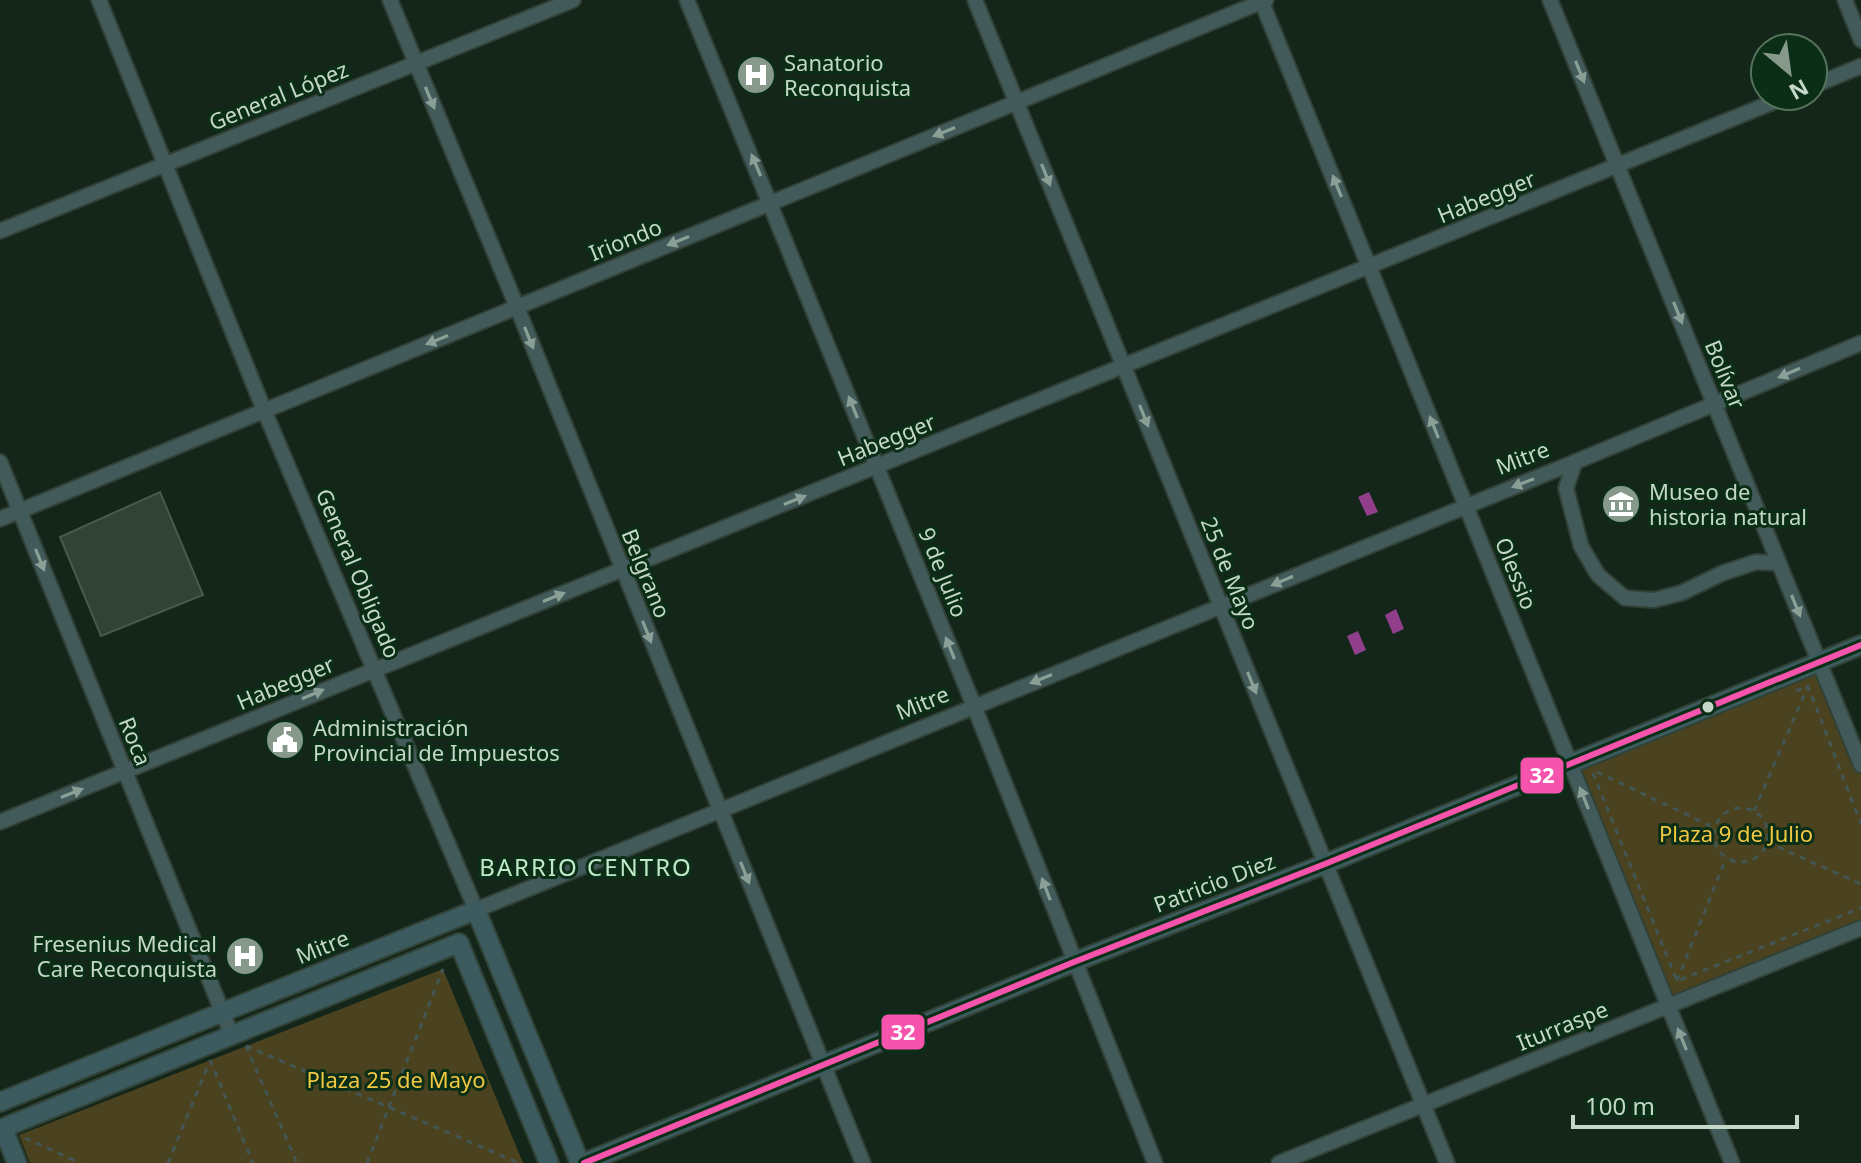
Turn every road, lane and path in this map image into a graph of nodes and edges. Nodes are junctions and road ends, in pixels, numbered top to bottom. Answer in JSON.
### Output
{"nodes":[{"id":1,"x":99,"y":0,"type":"edge"},
{"id":2,"x":390,"y":0,"type":"edge"},
{"id":3,"x":573,"y":0,"type":"edge"},
{"id":4,"x":687,"y":0,"type":"edge"},
{"id":5,"x":975,"y":0,"type":"edge"},
{"id":6,"x":1550,"y":0,"type":"edge"},
{"id":7,"x":1845,"y":0,"type":"edge"},
{"id":8,"x":1263,"y":1,"type":"edge"},
{"id":9,"x":1861,"y":40,"type":"edge"},
{"id":10,"x":416,"y":64,"type":"junction"},
{"id":11,"x":1861,"y":66,"type":"edge"},
{"id":12,"x":1829,"y":79,"type":"edge"},
{"id":13,"x":1017,"y":103,"type":"junction"},
{"id":14,"x":1749,"y":112,"type":"edge"},
{"id":15,"x":165,"y":164,"type":"junction"},
{"id":16,"x":1618,"y":166,"type":"junction"},
{"id":17,"x":771,"y":202,"type":"junction"},
{"id":18,"x":0,"y":231,"type":"edge"},
{"id":19,"x":1369,"y":267,"type":"junction"},
{"id":20,"x":517,"y":307,"type":"junction"},
{"id":21,"x":1861,"y":343,"type":"edge"},
{"id":22,"x":1124,"y":367,"type":"junction"},
{"id":23,"x":1714,"y":404,"type":"junction"},
{"id":24,"x":264,"y":410,"type":"junction"},
{"id":25,"x":0,"y":462,"type":"edge"},
{"id":26,"x":1575,"y":462,"type":"junction"},
{"id":27,"x":877,"y":466,"type":"junction"},
{"id":28,"x":1466,"y":505,"type":"junction"},
{"id":29,"x":20,"y":511,"type":"junction"},
{"id":30,"x":0,"y":519,"type":"edge"},
{"id":31,"x":1779,"y":563,"type":"junction"},
{"id":32,"x":622,"y":570,"type":"junction"},
{"id":33,"x":1220,"y":607,"type":"junction"},
{"id":34,"x":1861,"y":645,"type":"edge"},
{"id":35,"x":1819,"y":663,"type":"junction"},
{"id":36,"x":373,"y":669,"type":"junction"},
{"id":37,"x":1808,"y":686,"type":"junction"},
{"id":38,"x":1793,"y":692,"type":"dead end"},
{"id":39,"x":974,"y":706,"type":"junction"},
{"id":40,"x":1570,"y":763,"type":"junction"},
{"id":41,"x":1605,"y":763,"type":"dead end"},
{"id":42,"x":1861,"y":765,"type":"edge"},
{"id":43,"x":1591,"y":769,"type":"junction"},
{"id":44,"x":125,"y":772,"type":"junction"},
{"id":45,"x":720,"y":811,"type":"junction"},
{"id":46,"x":1754,"y":811,"type":"junction"},
{"id":47,"x":0,"y":822,"type":"edge"},
{"id":48,"x":1861,"y":824,"type":"edge"},
{"id":49,"x":1715,"y":828,"type":"junction"},
{"id":50,"x":1767,"y":842,"type":"junction"},
{"id":51,"x":1726,"y":857,"type":"junction"},
{"id":52,"x":1325,"y":864,"type":"junction"},
{"id":53,"x":1861,"y":884,"type":"edge"},
{"id":54,"x":1861,"y":908,"type":"edge"},
{"id":55,"x":476,"y":910,"type":"junction"},
{"id":56,"x":1861,"y":928,"type":"edge"},
{"id":57,"x":1074,"y":962,"type":"junction"},
{"id":58,"x":443,"y":969,"type":"dead end"},
{"id":59,"x":1677,"y":981,"type":"junction"},
{"id":60,"x":1669,"y":1006,"type":"junction"},
{"id":61,"x":222,"y":1012,"type":"junction"},
{"id":62,"x":232,"y":1036,"type":"junction"},
{"id":63,"x":824,"y":1067,"type":"junction"},
{"id":64,"x":0,"y":1102,"type":"edge"},
{"id":65,"x":1423,"y":1105,"type":"junction"},
{"id":66,"x":389,"y":1107,"type":"junction"},
{"id":67,"x":11,"y":1131,"type":"junction"},
{"id":68,"x":17,"y":1163,"type":"edge"},
{"id":69,"x":80,"y":1163,"type":"edge"},
{"id":70,"x":168,"y":1163,"type":"edge"},
{"id":71,"x":253,"y":1163,"type":"edge"},
{"id":72,"x":297,"y":1163,"type":"edge"},
{"id":73,"x":367,"y":1163,"type":"edge"},
{"id":74,"x":519,"y":1163,"type":"edge"},
{"id":75,"x":549,"y":1163,"type":"edge"},
{"id":76,"x":582,"y":1163,"type":"edge"},
{"id":77,"x":863,"y":1163,"type":"edge"},
{"id":78,"x":1155,"y":1163,"type":"edge"},
{"id":79,"x":1279,"y":1163,"type":"edge"},
{"id":80,"x":1447,"y":1163,"type":"edge"},
{"id":81,"x":1732,"y":1163,"type":"edge"}],
"edges":[{"from":1,"to":15,"type":"street","name":"General Obligado"},
{"from":2,"to":10,"type":"street","name":"Belgrano"},
{"from":3,"to":10,"type":"street","name":"General López"},
{"from":17,"to":4,"type":"street","name":"9 de Julio","one_way":true},
{"from":5,"to":13,"type":"street","name":"25 de Mayo"},
{"from":6,"to":16,"type":"street","name":"Bolívar","one_way":true},
{"from":7,"to":9,"type":"street"},
{"from":8,"to":13,"type":"street","name":"Iriondo"},
{"from":19,"to":8,"type":"street","name":"Olessio","one_way":true},
{"from":10,"to":15,"type":"street","name":"General López"},
{"from":10,"to":20,"type":"street","name":"Belgrano","one_way":true},
{"from":11,"to":12,"type":"street"},
{"from":13,"to":17,"type":"street","name":"Iriondo","one_way":true},
{"from":13,"to":22,"type":"street","name":"25 de Mayo","one_way":true},
{"from":14,"to":16,"type":"street","name":"Habegger"},
{"from":15,"to":18,"type":"street","name":"General López"},
{"from":15,"to":24,"type":"street","name":"General Obligado"},
{"from":16,"to":19,"type":"street","name":"Habegger"},
{"from":16,"to":23,"type":"street","name":"Bolívar","one_way":true},
{"from":17,"to":20,"type":"street","name":"Iriondo","one_way":true},
{"from":27,"to":17,"type":"street","name":"9 de Julio","one_way":true},
{"from":19,"to":22,"type":"street","name":"Habegger"},
{"from":28,"to":19,"type":"street","name":"Olessio","one_way":true},
{"from":20,"to":24,"type":"street","name":"Iriondo","one_way":true},
{"from":20,"to":32,"type":"street","name":"Belgrano","one_way":true},
{"from":21,"to":23,"type":"street","name":"Mitre","one_way":true},
{"from":22,"to":27,"type":"street","name":"Habegger"},
{"from":22,"to":33,"type":"street","name":"25 de Mayo","one_way":true},
{"from":23,"to":26,"type":"street","name":"Mitre"},
{"from":23,"to":31,"type":"street","name":"Bolívar"},
{"from":24,"to":29,"type":"street","name":"Iriondo"},
{"from":24,"to":36,"type":"street","name":"General Obligado"},
{"from":25,"to":29,"type":"street","name":"Roca"},
{"from":26,"to":28,"type":"street","name":"Mitre","one_way":true},
{"from":26,"to":31,"type":"street"},
{"from":32,"to":27,"type":"street","name":"Habegger","one_way":true},
{"from":39,"to":27,"type":"street","name":"9 de Julio","one_way":true},
{"from":28,"to":33,"type":"street","name":"Mitre","one_way":true},
{"from":28,"to":40,"type":"street","name":"Olessio"},
{"from":29,"to":30,"type":"street","name":"Iriondo"},
{"from":29,"to":44,"type":"street","name":"Roca","one_way":true},
{"from":31,"to":35,"type":"street","name":"Bolívar","one_way":true},
{"from":36,"to":32,"type":"street","name":"Habegger","one_way":true},
{"from":32,"to":45,"type":"street","name":"Belgrano","one_way":true},
{"from":33,"to":39,"type":"street","name":"Mitre","one_way":true},
{"from":33,"to":52,"type":"street","name":"25 de Mayo","one_way":true},
{"from":34,"to":35,"type":"main road","name":"Patricio Diez"},
{"from":35,"to":40,"type":"main road","name":"Patricio Diez"},
{"from":35,"to":42,"type":"street","name":"Bolívar"},
{"from":44,"to":36,"type":"street","name":"Habegger","one_way":true},
{"from":36,"to":55,"type":"street","name":"General Obligado"},
{"from":37,"to":38,"type":"path"},
{"from":37,"to":46,"type":"path"},
{"from":37,"to":48,"type":"path"},
{"from":39,"to":45,"type":"street","name":"Mitre"},
{"from":57,"to":39,"type":"street","name":"9 de Julio","one_way":true},
{"from":40,"to":52,"type":"main road","name":"Patricio Diez"},
{"from":60,"to":40,"type":"street","name":"Olessio","one_way":true},
{"from":41,"to":43,"type":"path"},
{"from":43,"to":49,"type":"path"},
{"from":43,"to":59,"type":"path"},
{"from":47,"to":44,"type":"street","name":"Habegger","one_way":true},
{"from":44,"to":61,"type":"street","name":"Roca"},
{"from":45,"to":55,"type":"street","name":"Mitre"},
{"from":45,"to":63,"type":"street","name":"Belgrano","one_way":true},
{"from":46,"to":49,"type":"path"},
{"from":46,"to":50,"type":"path"},
{"from":49,"to":51,"type":"path"},
{"from":50,"to":51,"type":"path"},
{"from":50,"to":53,"type":"path"},
{"from":51,"to":59,"type":"path"},
{"from":52,"to":57,"type":"main road","name":"Patricio Diez"},
{"from":52,"to":65,"type":"street","name":"25 de Mayo"},
{"from":54,"to":59,"type":"path"},
{"from":55,"to":61,"type":"main road","name":"Mitre"},
{"from":55,"to":76,"type":"main road","name":"General Obligado"},
{"from":56,"to":60,"type":"street","name":"Iturraspe"},
{"from":57,"to":63,"type":"main road","name":"Patricio Diez"},
{"from":57,"to":78,"type":"street","name":"9 de Julio"},
{"from":58,"to":66,"type":"path"},
{"from":60,"to":65,"type":"street","name":"Iturraspe"},
{"from":81,"to":60,"type":"street","name":"Olessio","one_way":true},
{"from":61,"to":62,"type":"street","name":"Roca"},
{"from":61,"to":64,"type":"main road","name":"Mitre"},
{"from":62,"to":67,"type":"main road"},
{"from":62,"to":75,"type":"main road"},
{"from":63,"to":76,"type":"main road","name":"Patricio Diez"},
{"from":63,"to":77,"type":"street","name":"Belgrano"},
{"from":65,"to":79,"type":"street","name":"Iturraspe"},
{"from":65,"to":80,"type":"street","name":"25 de Mayo"},
{"from":66,"to":72,"type":"path"},
{"from":66,"to":73,"type":"path"},
{"from":66,"to":74,"type":"path"},
{"from":67,"to":68,"type":"main road"},
{"from":67,"to":69,"type":"path"},
{"from":70,"to":71,"type":"path"}]}
